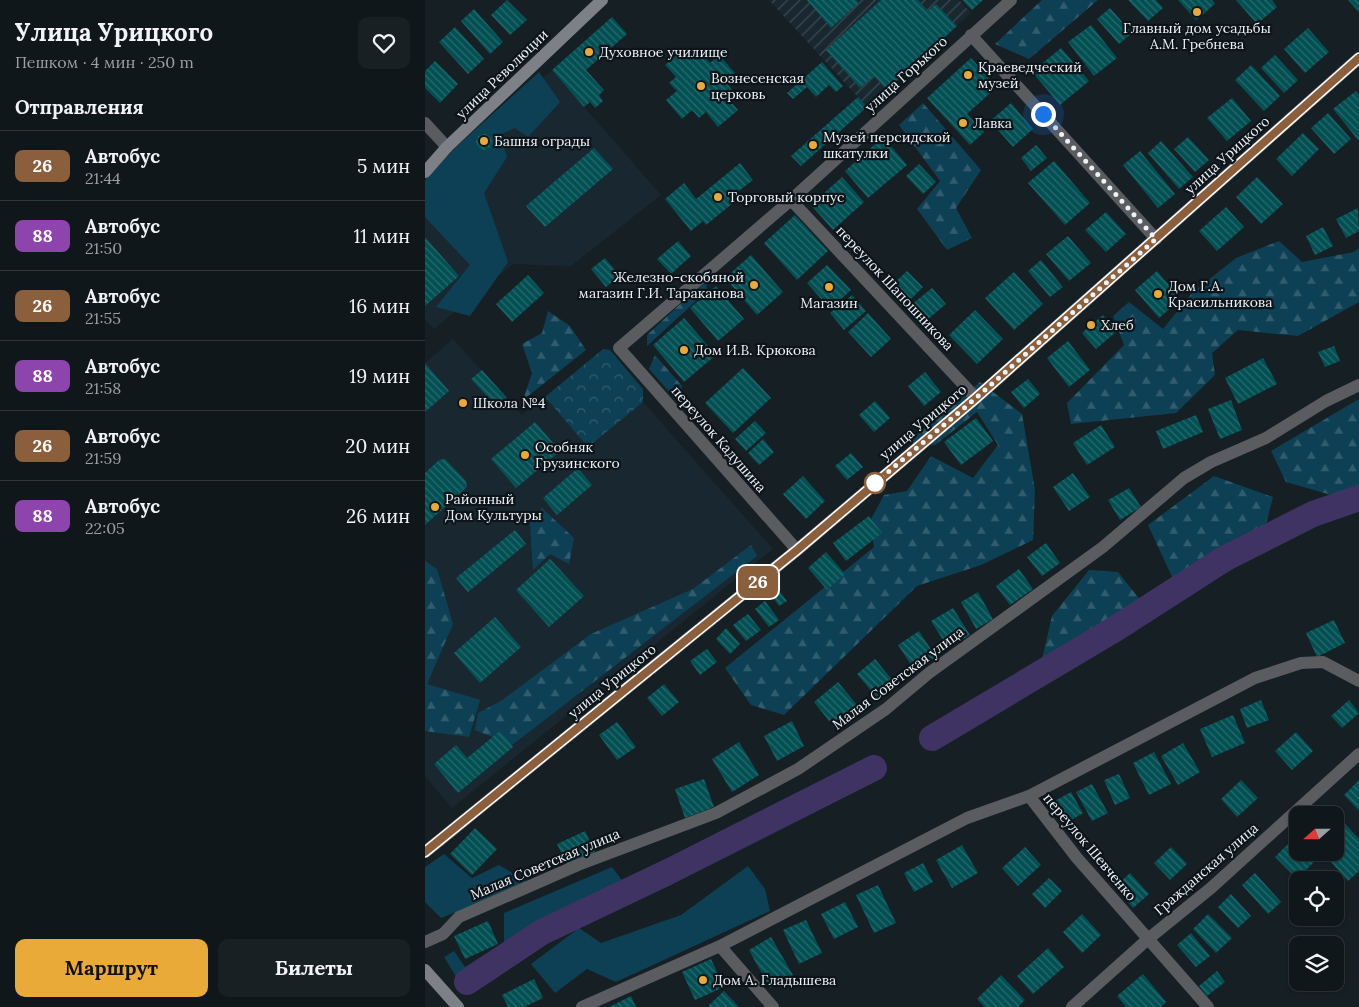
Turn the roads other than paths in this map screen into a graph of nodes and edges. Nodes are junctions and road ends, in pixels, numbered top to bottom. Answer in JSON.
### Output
{"nodes":[{"id":1,"x":602,"y":0,"type":"edge"},
{"id":2,"x":1011,"y":0,"type":"edge"},
{"id":3,"x":971,"y":35,"type":"junction"},
{"id":4,"x":1359,"y":58,"type":"edge"},
{"id":5,"x":425,"y":123,"type":"edge"},
{"id":6,"x":447,"y":147,"type":"junction"},
{"id":7,"x":425,"y":172,"type":"edge"},
{"id":8,"x":791,"y":200,"type":"junction"},
{"id":9,"x":1156,"y":239,"type":"junction"},
{"id":10,"x":619,"y":348,"type":"joint"},
{"id":11,"x":1359,"y":385,"type":"edge"},
{"id":12,"x":976,"y":398,"type":"junction"},
{"id":13,"x":797,"y":550,"type":"junction"},
{"id":14,"x":1359,"y":681,"type":"edge"},
{"id":15,"x":1359,"y":754,"type":"edge"},
{"id":16,"x":1029,"y":796,"type":"junction"},
{"id":17,"x":425,"y":852,"type":"edge"},
{"id":18,"x":1148,"y":939,"type":"junction"},
{"id":19,"x":425,"y":942,"type":"edge"},
{"id":20,"x":720,"y":946,"type":"junction"},
{"id":21,"x":425,"y":970,"type":"edge"},
{"id":22,"x":458,"y":1007,"type":"edge"},
{"id":23,"x":583,"y":1007,"type":"edge"},
{"id":24,"x":773,"y":1007,"type":"edge"},
{"id":25,"x":1073,"y":1007,"type":"edge"},
{"id":26,"x":1208,"y":1007,"type":"edge"}],
"edges":[{"from":1,"to":6,"type":"main road","name":"улица Революции"},
{"from":2,"to":3,"type":"street","name":"улица Горького"},
{"from":3,"to":8,"type":"street","name":"улица Горького"},
{"from":3,"to":9,"type":"street"},
{"from":4,"to":9,"type":"main road","name":"улица Урицкого"},
{"from":5,"to":6,"type":"street"},
{"from":6,"to":7,"type":"main road","name":"улица Революции"},
{"from":8,"to":10,"type":"street","name":"улица Горького"},
{"from":8,"to":12,"type":"street","name":"переулок Шапошникова"},
{"from":9,"to":12,"type":"main road","name":"улица Урицкого"},
{"from":10,"to":13,"type":"street","name":"переулок Кадушина"},
{"from":11,"to":19,"type":"street","name":"Малая Советская улица"},
{"from":12,"to":13,"type":"main road","name":"улица Урицкого"},
{"from":13,"to":17,"type":"main road","name":"улица Урицкого"},
{"from":14,"to":16,"type":"street"},
{"from":15,"to":18,"type":"street","name":"Гражданская улица"},
{"from":16,"to":18,"type":"street","name":"переулок Шевченко"},
{"from":16,"to":20,"type":"street"},
{"from":18,"to":25,"type":"street","name":"Гражданская улица"},
{"from":18,"to":26,"type":"street","name":"переулок Шевченко"},
{"from":20,"to":23,"type":"street"},
{"from":20,"to":24,"type":"street"},
{"from":21,"to":22,"type":"main road"}]}
